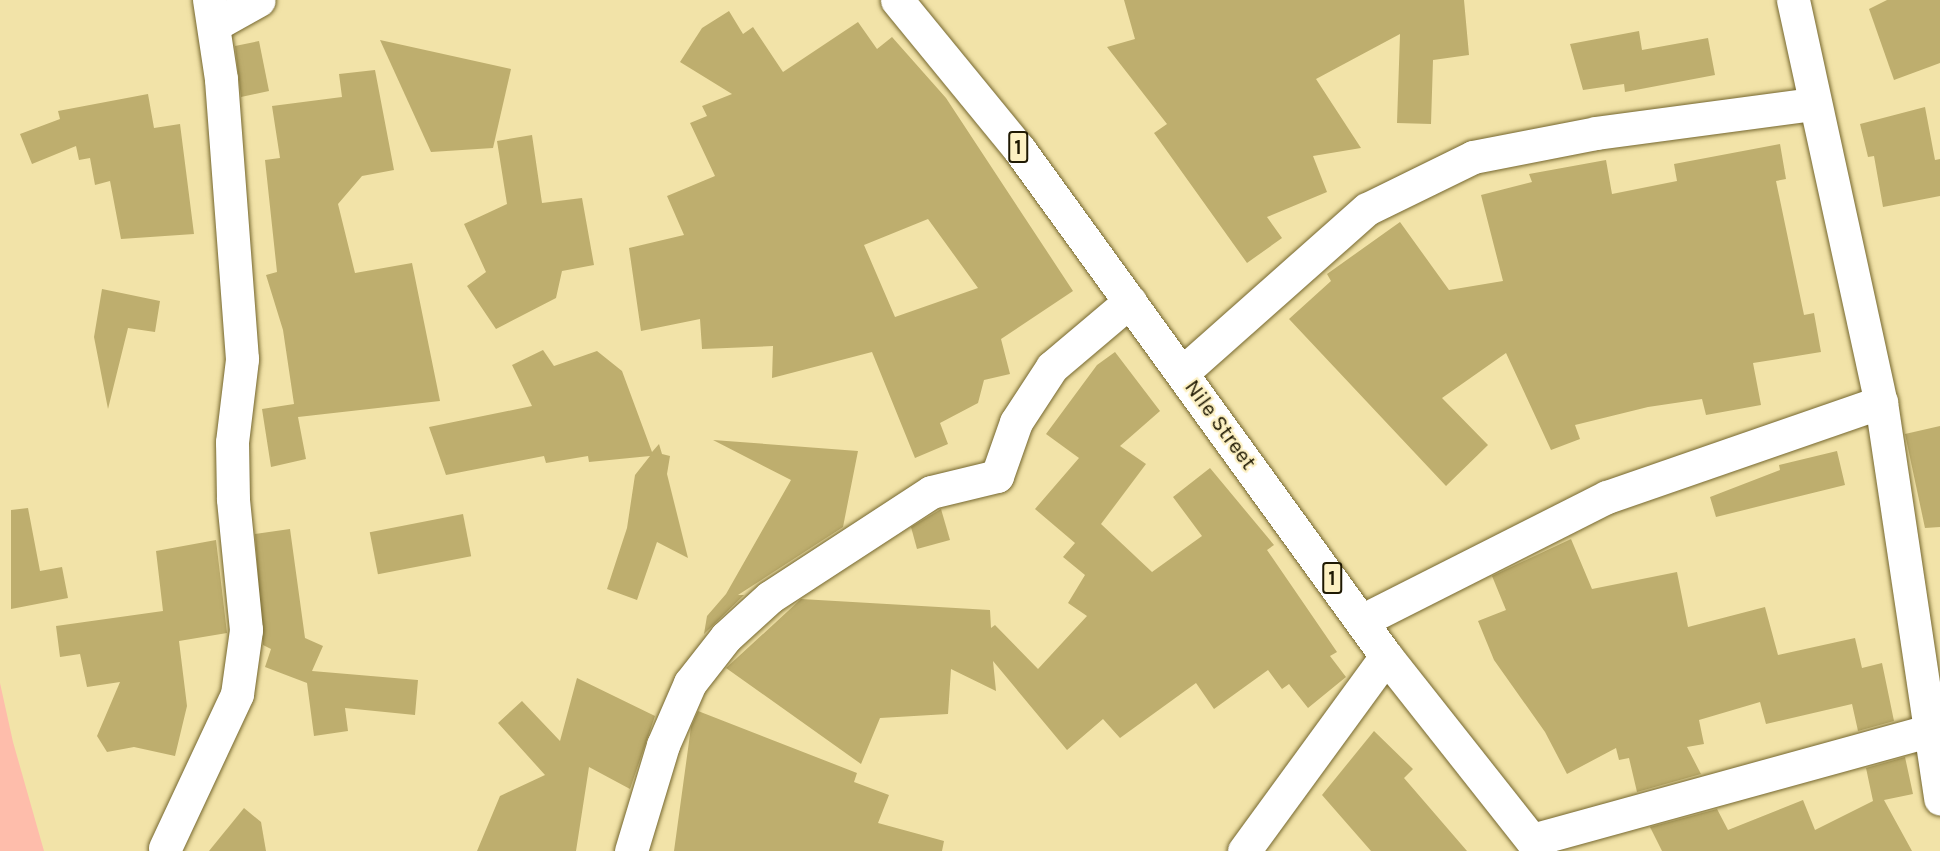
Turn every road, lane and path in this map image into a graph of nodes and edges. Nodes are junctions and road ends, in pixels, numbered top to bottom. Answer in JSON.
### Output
{"nodes":[{"id":1,"x":259,"y":0,"type":"edge"},
{"id":2,"x":897,"y":0,"type":"edge"},
{"id":3,"x":1793,"y":0,"type":"edge"},
{"id":4,"x":212,"y":12,"type":"edge"},
{"id":5,"x":1814,"y":104,"type":"junction"},
{"id":6,"x":1130,"y":301,"type":"junction"},
{"id":7,"x":1182,"y":373,"type":"junction"},
{"id":8,"x":1881,"y":402,"type":"junction"},
{"id":9,"x":1363,"y":620,"type":"junction"},
{"id":10,"x":1386,"y":656,"type":"junction"},
{"id":11,"x":1934,"y":729,"type":"edge"},
{"id":12,"x":1940,"y":799,"type":"edge"},
{"id":13,"x":1536,"y":845,"type":"edge"},
{"id":14,"x":165,"y":848,"type":"dead end"},
{"id":15,"x":631,"y":851,"type":"edge"},
{"id":16,"x":1244,"y":851,"type":"edge"}],
"edges":[{"from":1,"to":4,"type":"street"},
{"from":2,"to":6,"type":"street","name":"Nile Street","number":"1"},
{"from":3,"to":5,"type":"street"},
{"from":4,"to":14,"type":"street"},
{"from":5,"to":7,"type":"street"},
{"from":5,"to":8,"type":"street"},
{"from":6,"to":7,"type":"street","name":"Nile Street","number":"1"},
{"from":6,"to":15,"type":"street"},
{"from":7,"to":9,"type":"street","name":"Nile Street","number":"1"},
{"from":8,"to":9,"type":"street"},
{"from":8,"to":11,"type":"street"},
{"from":9,"to":10,"type":"street","name":"Nile Street","number":"1"},
{"from":10,"to":13,"type":"street","name":"Nile Street","number":"1"},
{"from":10,"to":16,"type":"street"},
{"from":11,"to":12,"type":"street"},
{"from":11,"to":13,"type":"street"}]}
